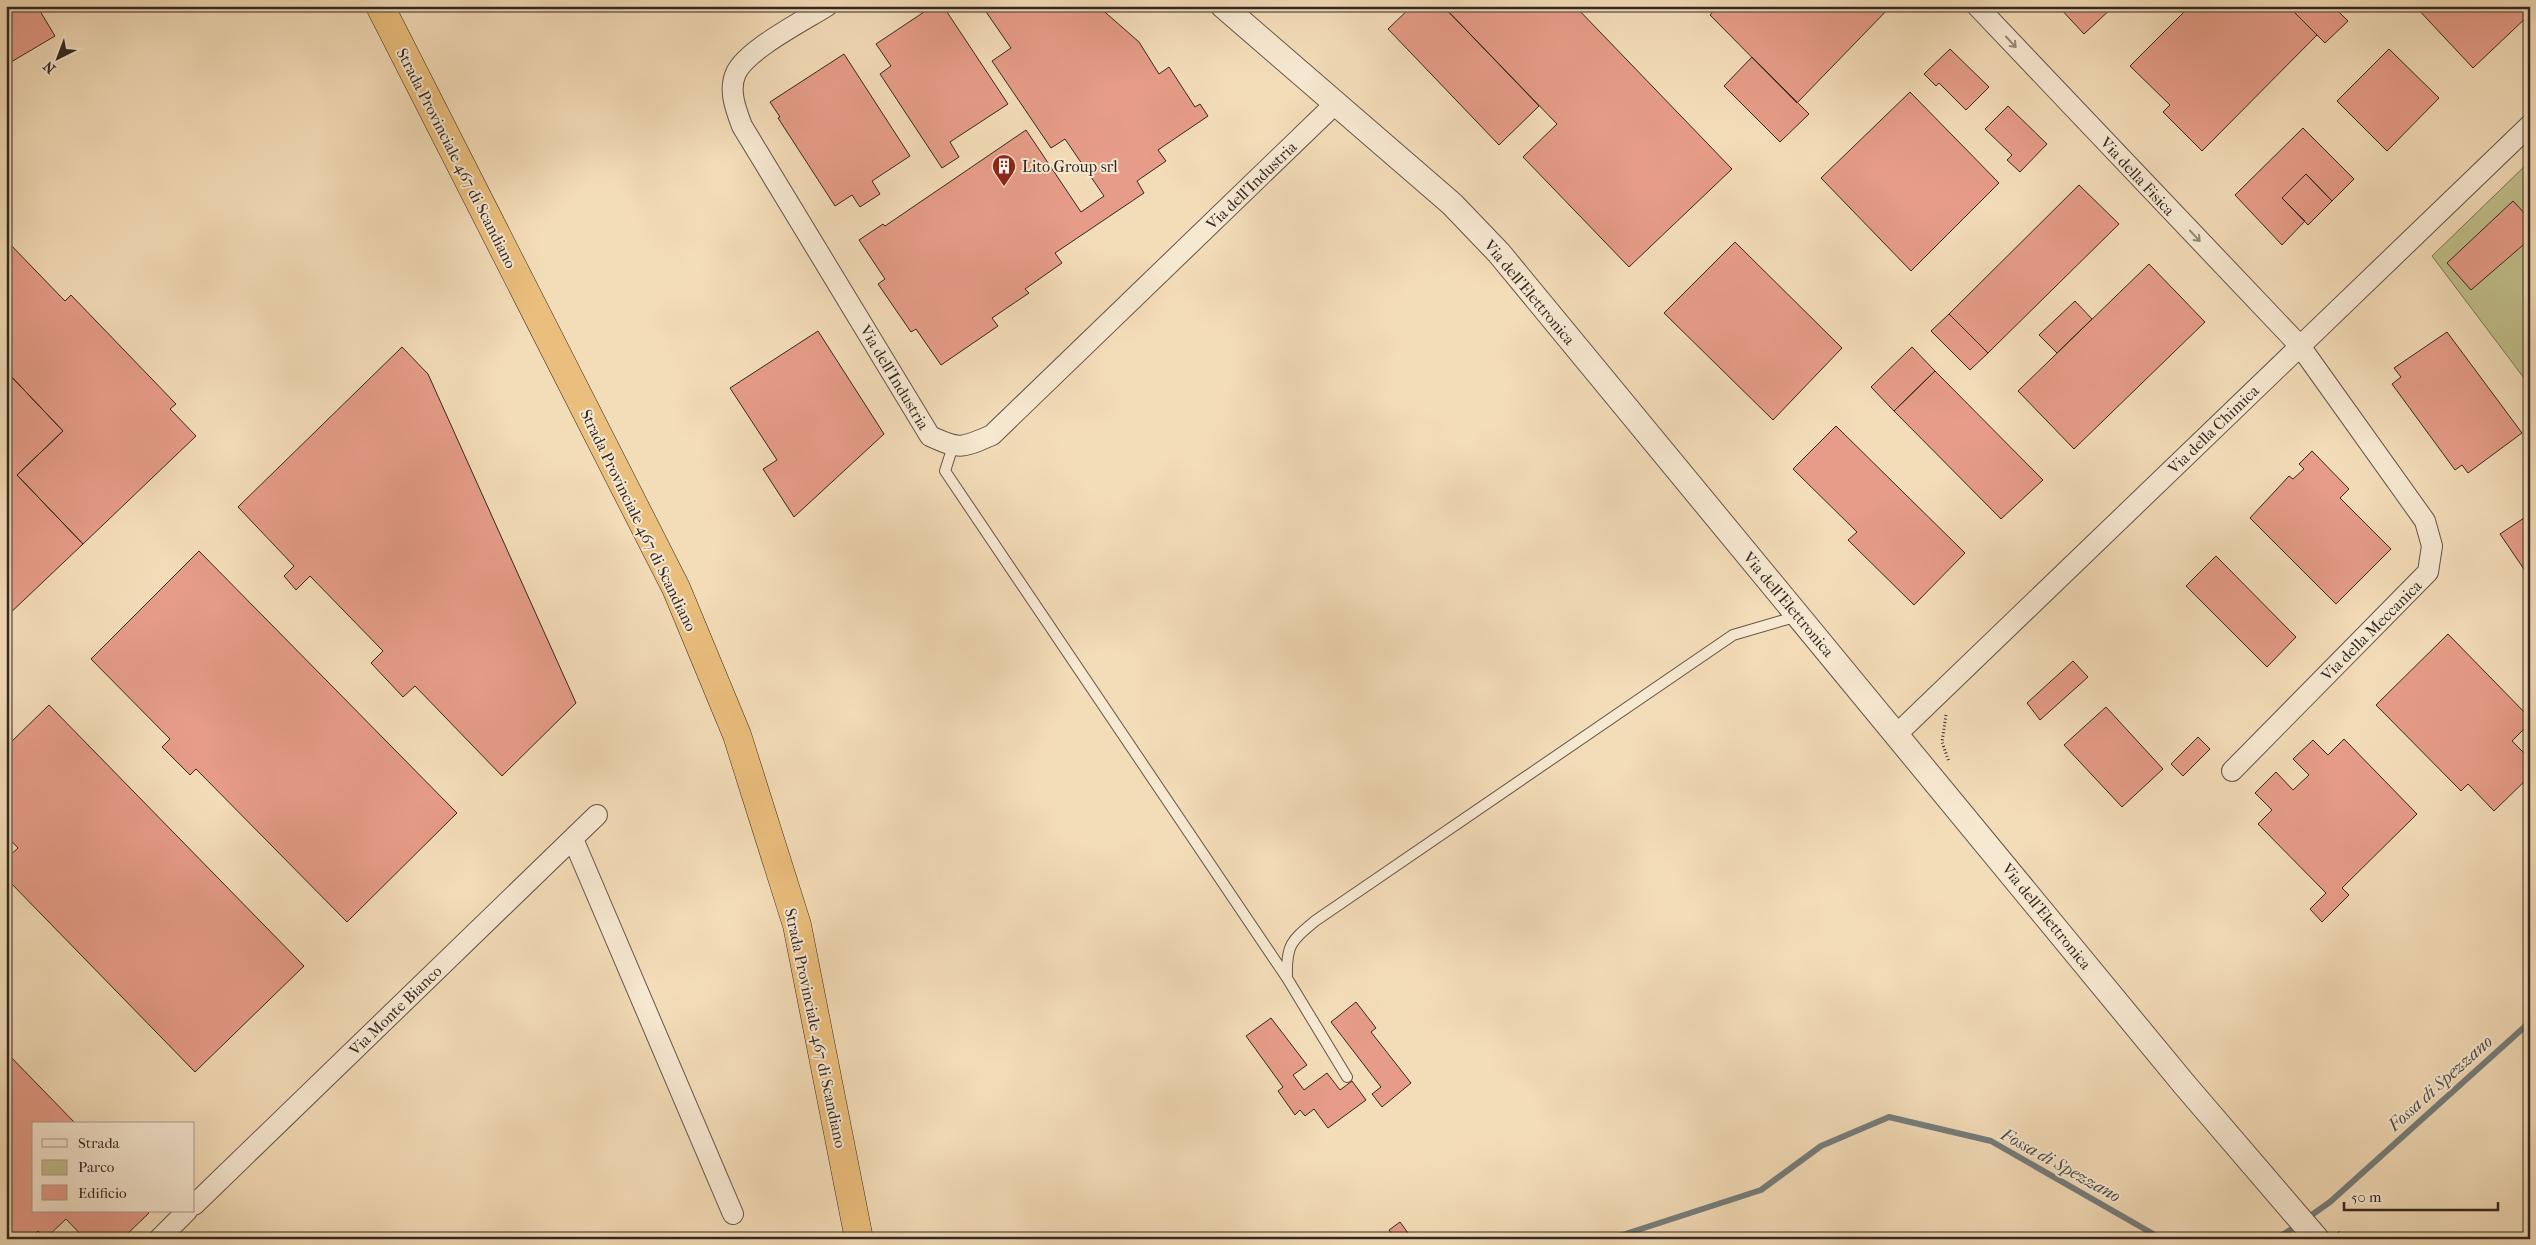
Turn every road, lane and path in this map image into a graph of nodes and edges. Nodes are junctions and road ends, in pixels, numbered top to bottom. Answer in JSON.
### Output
{"nodes":[{"id":1,"x":380,"y":6,"type":"edge"},
{"id":2,"x":826,"y":6,"type":"edge"},
{"id":3,"x":1223,"y":6,"type":"edge"},
{"id":4,"x":1977,"y":6,"type":"edge"},
{"id":5,"x":1336,"y":103,"type":"junction"},
{"id":6,"x":2530,"y":125,"type":"edge"},
{"id":7,"x":2300,"y":346,"type":"junction"},
{"id":8,"x":953,"y":446,"type":"junction"},
{"id":9,"x":1798,"y":616,"type":"junction"},
{"id":10,"x":1897,"y":734,"type":"junction"},
{"id":11,"x":2232,"y":771,"type":"dead end"},
{"id":12,"x":597,"y":815,"type":"dead end"},
{"id":13,"x":573,"y":839,"type":"junction"},
{"id":14,"x":1287,"y":978,"type":"junction"},
{"id":15,"x":1347,"y":1077,"type":"dead end"},
{"id":16,"x":195,"y":1204,"type":"edge"},
{"id":17,"x":186,"y":1212,"type":"edge"},
{"id":18,"x":733,"y":1214,"type":"dead end"},
{"id":19,"x":159,"y":1239,"type":"edge"},
{"id":20,"x":859,"y":1239,"type":"edge"},
{"id":21,"x":2317,"y":1239,"type":"edge"}],
"edges":[{"from":1,"to":20,"type":"highway","name":"Strada Provinciale 467 di Scandiano"},
{"from":2,"to":8,"type":"street","name":"Via dell'Industria"},
{"from":3,"to":5,"type":"street","name":"Via dell'Elettronica"},
{"from":4,"to":7,"type":"street","name":"Via della Fisica","one_way":true},
{"from":5,"to":8,"type":"street","name":"Via dell'Industria"},
{"from":5,"to":9,"type":"street","name":"Via dell'Elettronica"},
{"from":6,"to":7,"type":"street","name":"Via della Chimica"},
{"from":7,"to":10,"type":"street","name":"Via della Chimica"},
{"from":7,"to":11,"type":"street","name":"Via della Meccanica"},
{"from":8,"to":14,"type":"lane"},
{"from":9,"to":10,"type":"street","name":"Via dell'Elettronica"},
{"from":9,"to":14,"type":"lane"},
{"from":10,"to":21,"type":"street","name":"Via dell'Elettronica"},
{"from":12,"to":13,"type":"street","name":"Via Monte Bianco"},
{"from":13,"to":16,"type":"street","name":"Via Monte Bianco"},
{"from":13,"to":18,"type":"street"},
{"from":14,"to":15,"type":"lane"},
{"from":17,"to":19,"type":"street"}]}
